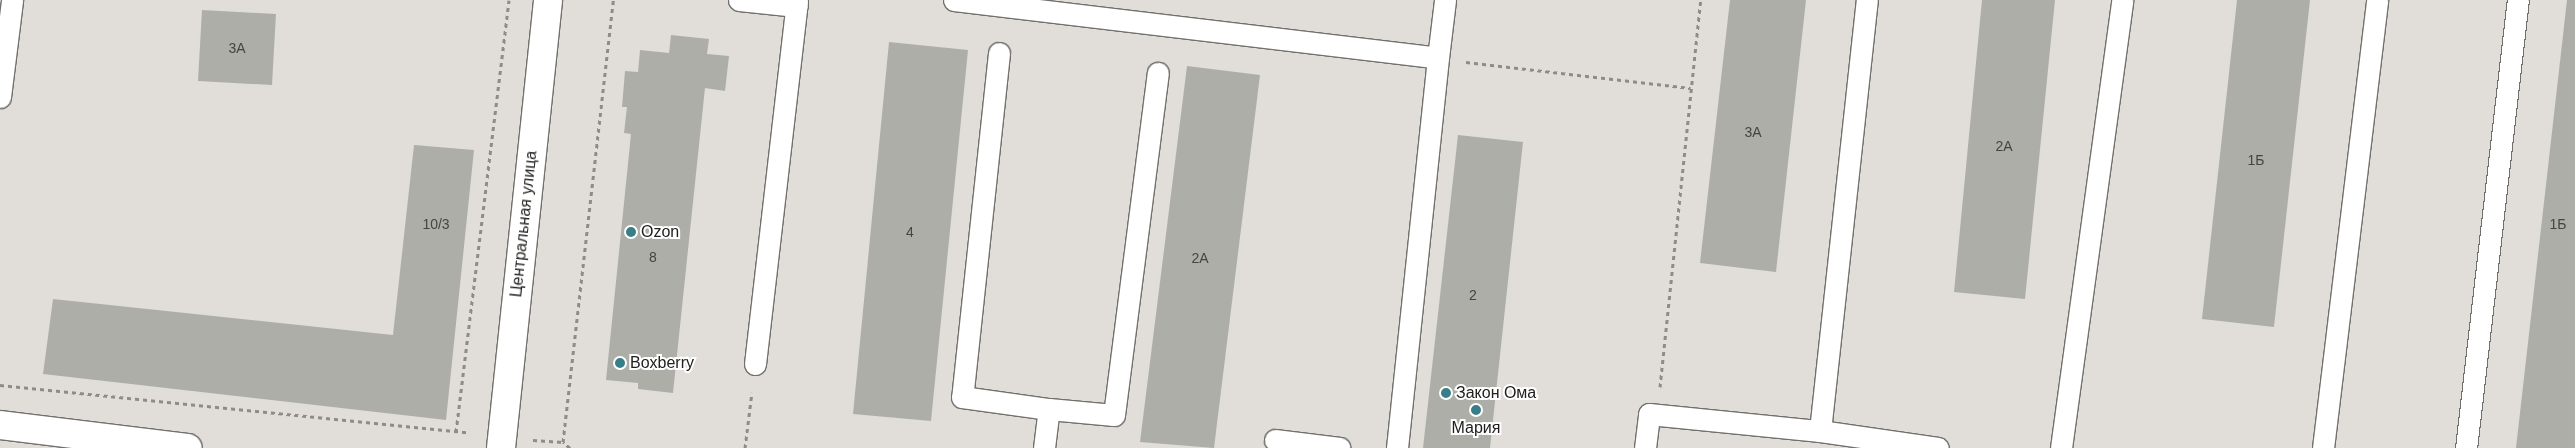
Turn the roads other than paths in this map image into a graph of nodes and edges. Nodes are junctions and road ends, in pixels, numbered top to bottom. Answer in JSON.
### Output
{"nodes":[{"id":1,"x":12,"y":0,"type":"edge"},
{"id":2,"x":548,"y":0,"type":"edge"},
{"id":3,"x":739,"y":0,"type":"edge"},
{"id":4,"x":954,"y":0,"type":"edge"},
{"id":5,"x":1445,"y":0,"type":"edge"},
{"id":6,"x":1867,"y":0,"type":"edge"},
{"id":7,"x":2122,"y":0,"type":"edge"},
{"id":8,"x":2378,"y":0,"type":"edge"},
{"id":9,"x":2518,"y":0,"type":"edge"},
{"id":10,"x":797,"y":3,"type":"edge"},
{"id":11,"x":3,"y":50,"type":"edge"},
{"id":12,"x":999,"y":52,"type":"dead end"},
{"id":13,"x":1438,"y":58,"type":"junction"},
{"id":14,"x":1158,"y":73,"type":"dead end"},
{"id":15,"x":0,"y":97,"type":"edge"},
{"id":16,"x":755,"y":364,"type":"road end"},
{"id":17,"x":1049,"y":410,"type":"junction"},
{"id":18,"x":0,"y":425,"type":"edge"},
{"id":19,"x":1820,"y":432,"type":"junction"},
{"id":20,"x":1275,"y":440,"type":"dead end"},
{"id":21,"x":501,"y":442,"type":"edge"},
{"id":22,"x":188,"y":448,"type":"edge"},
{"id":23,"x":1044,"y":448,"type":"edge"},
{"id":24,"x":1340,"y":448,"type":"edge"},
{"id":25,"x":1397,"y":448,"type":"edge"},
{"id":26,"x":1645,"y":448,"type":"edge"},
{"id":27,"x":1938,"y":448,"type":"edge"},
{"id":28,"x":2061,"y":448,"type":"edge"},
{"id":29,"x":2323,"y":448,"type":"edge"},
{"id":30,"x":2466,"y":448,"type":"edge"}],
"edges":[{"from":1,"to":11,"type":"lane"},
{"from":2,"to":21,"type":"street","name":"Центральная улица"},
{"from":3,"to":10,"type":"lane"},
{"from":4,"to":13,"type":"lane"},
{"from":5,"to":13,"type":"lane"},
{"from":6,"to":19,"type":"lane"},
{"from":7,"to":28,"type":"lane"},
{"from":8,"to":29,"type":"lane"},
{"from":9,"to":30,"type":"lane"},
{"from":10,"to":16,"type":"lane"},
{"from":11,"to":15,"type":"lane"},
{"from":12,"to":17,"type":"lane"},
{"from":13,"to":25,"type":"lane"},
{"from":14,"to":17,"type":"lane"},
{"from":17,"to":23,"type":"lane"},
{"from":18,"to":22,"type":"street"},
{"from":19,"to":26,"type":"lane"},
{"from":19,"to":27,"type":"lane"},
{"from":20,"to":24,"type":"lane"}]}
